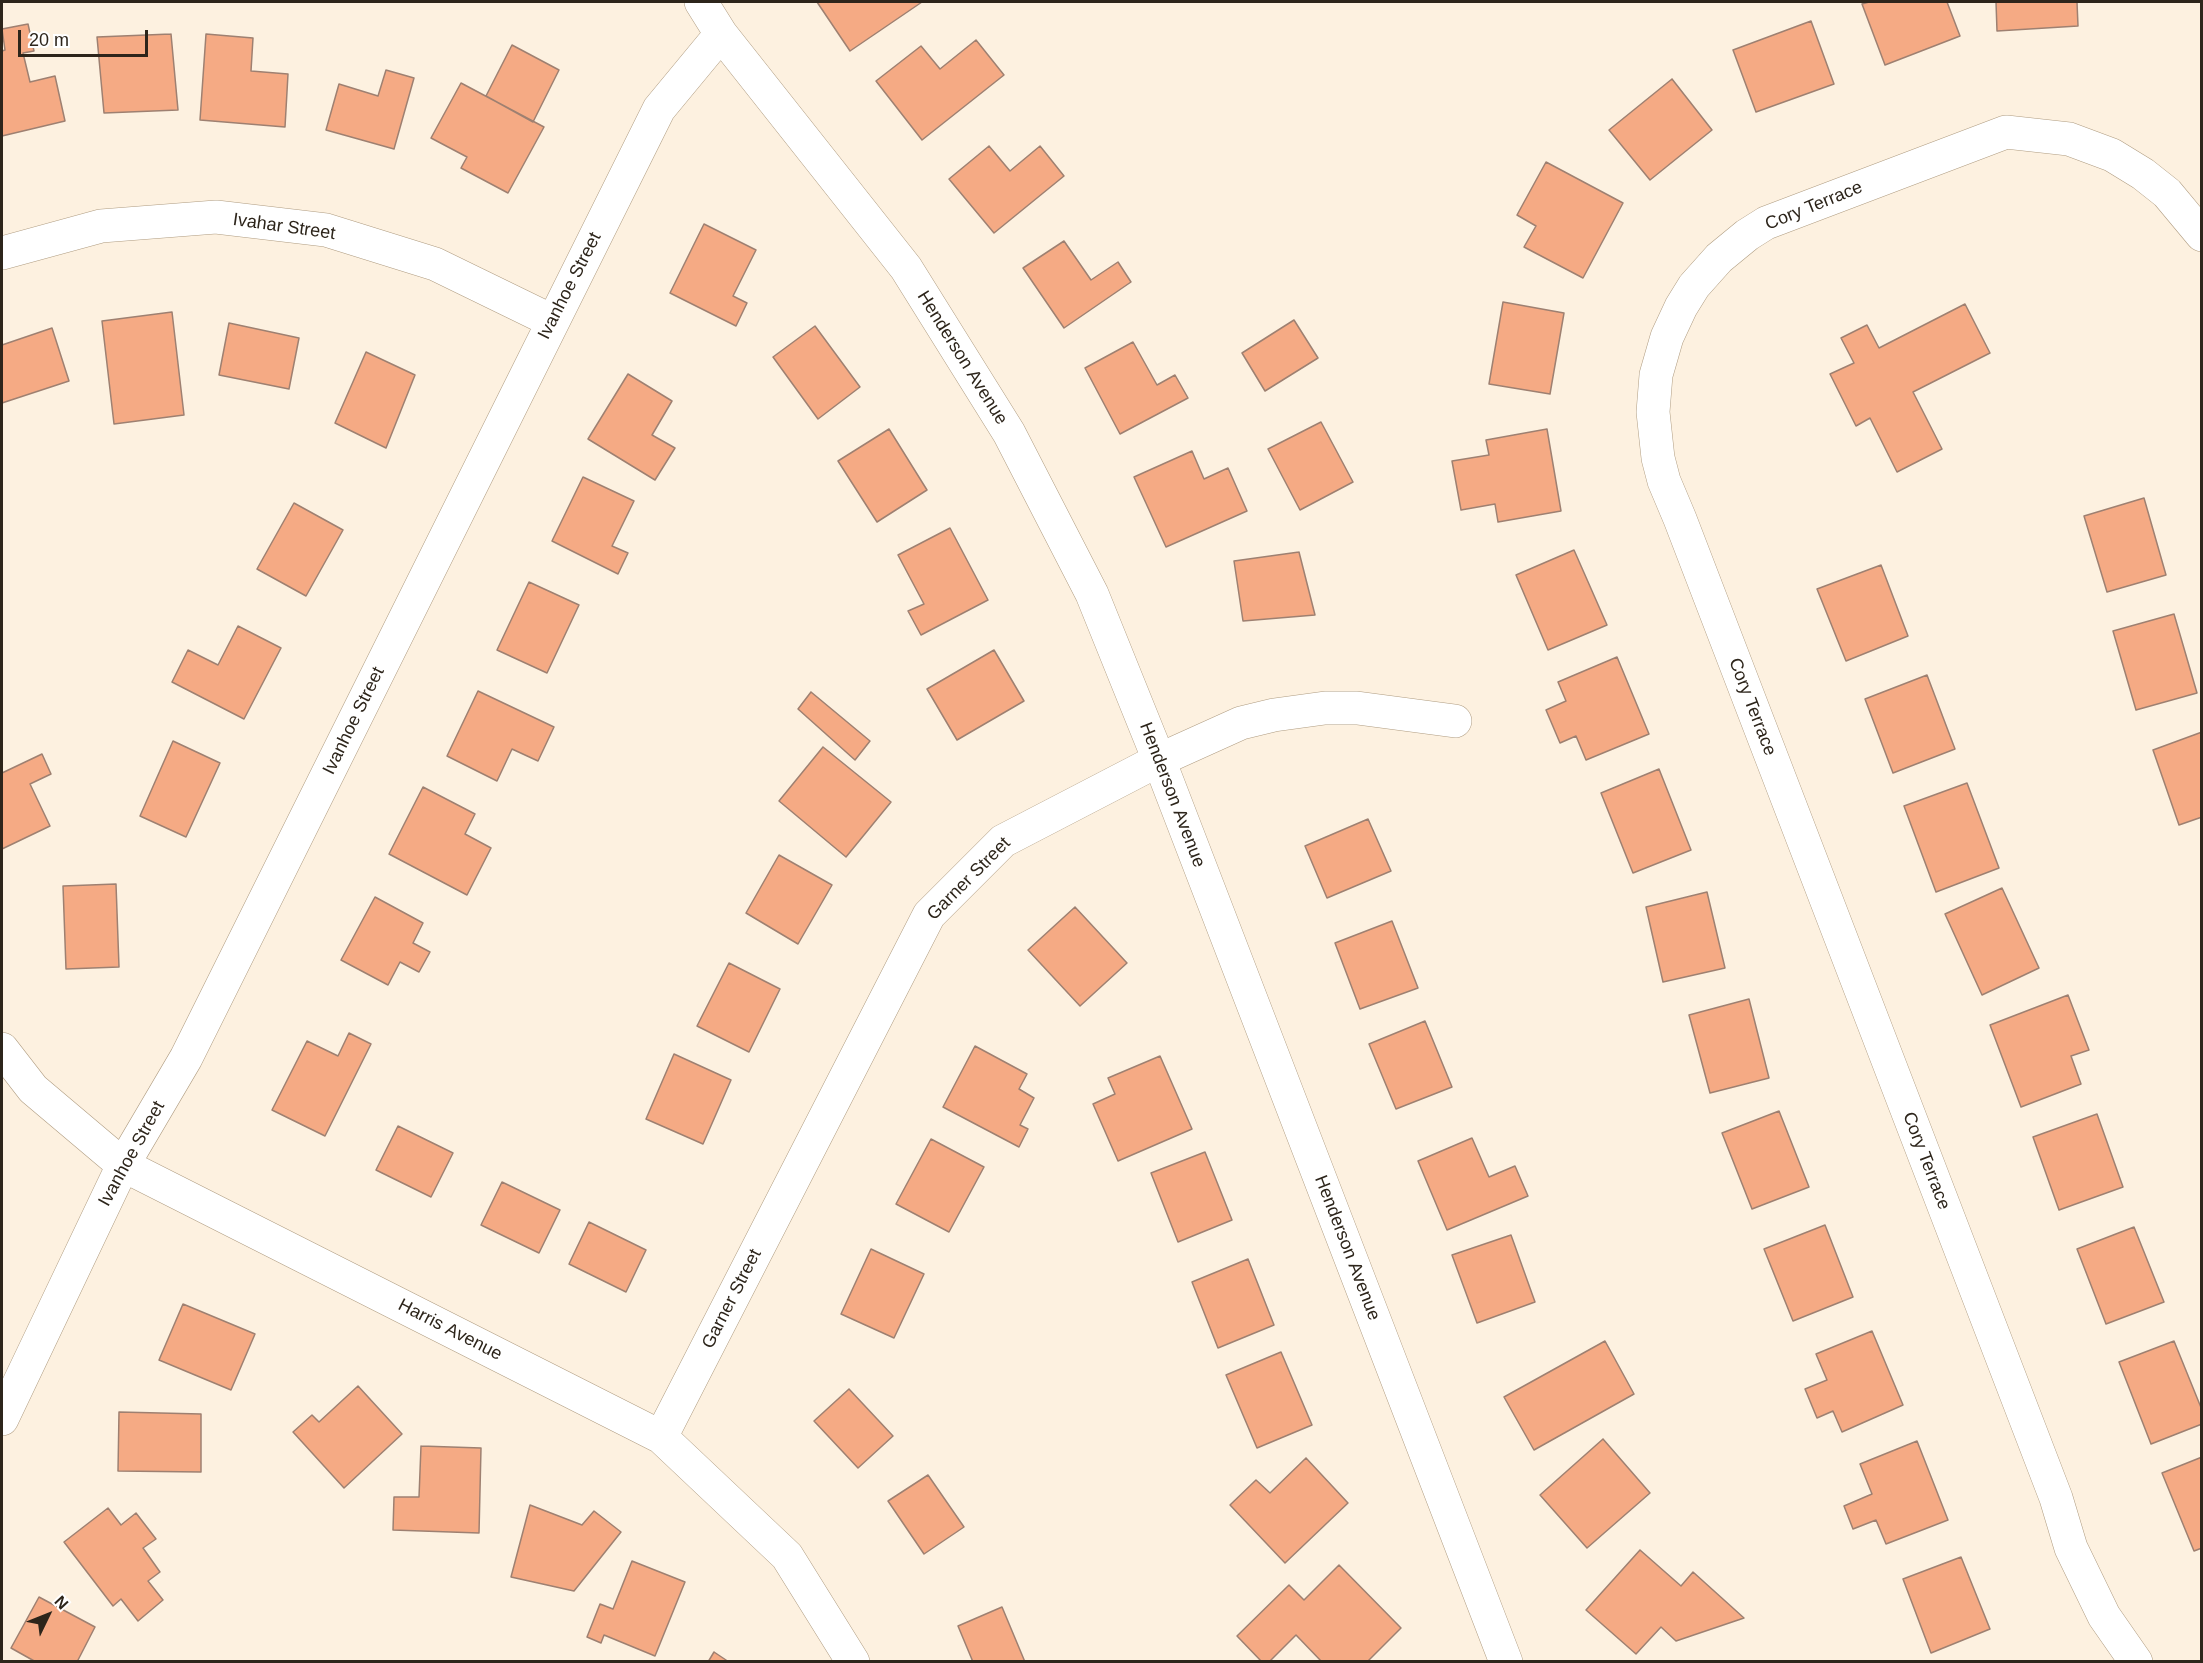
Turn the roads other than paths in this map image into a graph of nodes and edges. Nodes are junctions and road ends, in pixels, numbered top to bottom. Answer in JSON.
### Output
{"nodes":[{"id":1,"x":701,"y":2,"type":"edge"},
{"id":2,"x":721,"y":34,"type":"junction"},
{"id":3,"x":2202,"y":235,"type":"edge"},
{"id":4,"x":2,"y":254,"type":"edge"},
{"id":5,"x":552,"y":321,"type":"junction"},
{"id":6,"x":1455,"y":721,"type":"dead end"},
{"id":7,"x":1160,"y":760,"type":"junction"},
{"id":8,"x":2,"y":1049,"type":"edge"},
{"id":9,"x":123,"y":1165,"type":"junction"},
{"id":10,"x":2,"y":1419,"type":"edge"},
{"id":11,"x":661,"y":1437,"type":"junction"},
{"id":12,"x":853,"y":1662,"type":"edge"},
{"id":13,"x":1506,"y":1662,"type":"edge"},
{"id":14,"x":2136,"y":1662,"type":"edge"}],
"edges":[{"from":1,"to":2,"type":"street","name":"Henderson Avenue"},
{"from":2,"to":5,"type":"street","name":"Ivanhoe Street"},
{"from":2,"to":7,"type":"street","name":"Henderson Avenue"},
{"from":3,"to":14,"type":"street","name":"Cory Terrace"},
{"from":4,"to":5,"type":"street","name":"Ivahar Street"},
{"from":5,"to":9,"type":"street","name":"Ivanhoe Street"},
{"from":6,"to":7,"type":"street","name":"Garner Street"},
{"from":7,"to":11,"type":"street","name":"Garner Street"},
{"from":7,"to":13,"type":"street","name":"Henderson Avenue"},
{"from":8,"to":9,"type":"street","name":"Harris Avenue"},
{"from":9,"to":10,"type":"street","name":"Ivanhoe Street"},
{"from":9,"to":11,"type":"street","name":"Harris Avenue"},
{"from":11,"to":12,"type":"street","name":"Harris Avenue"}]}
